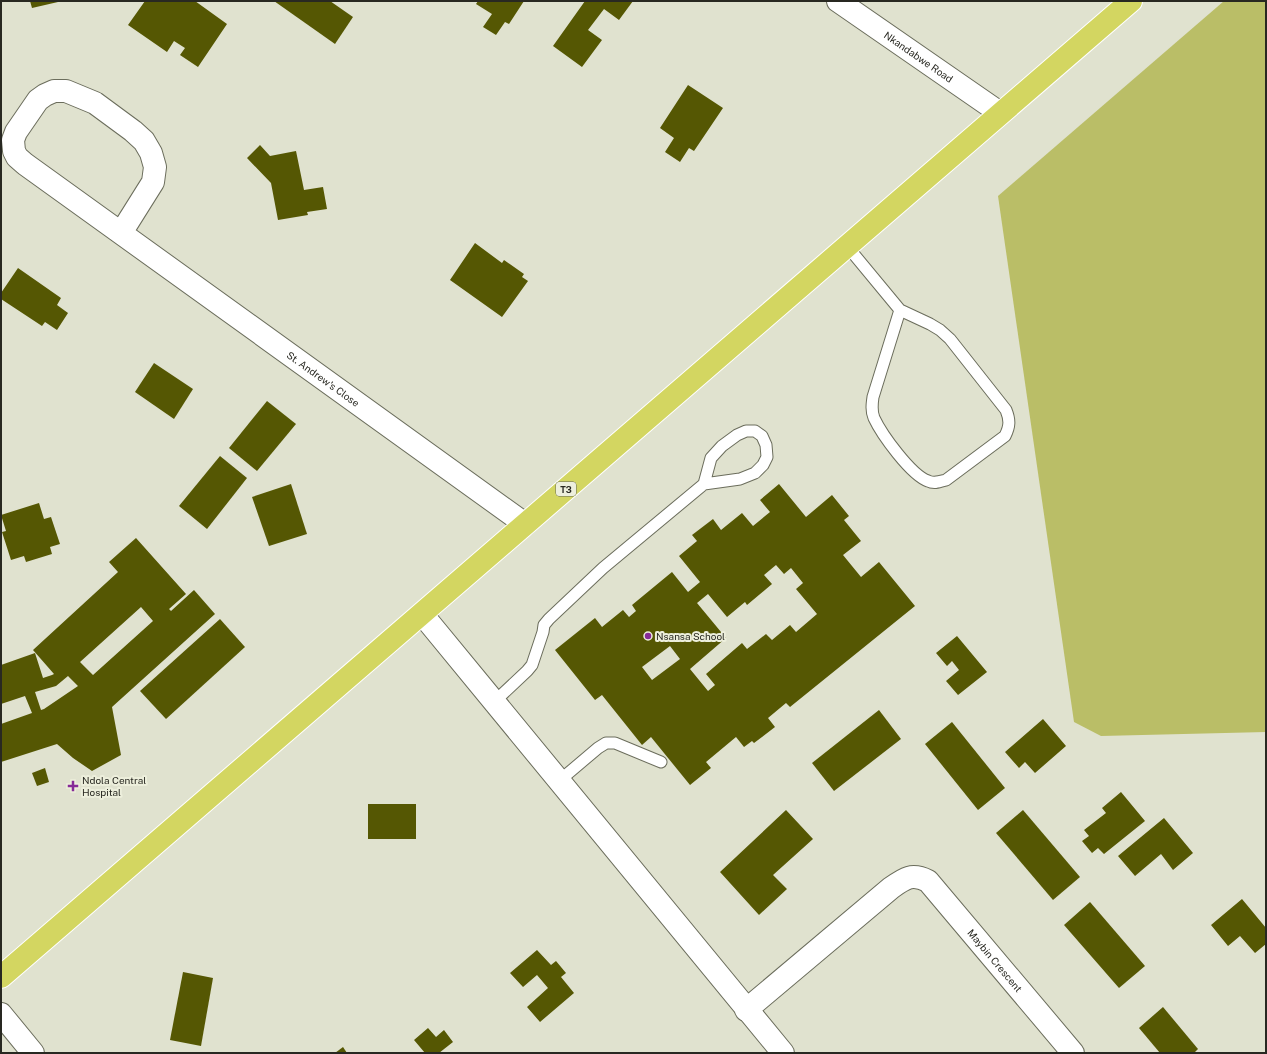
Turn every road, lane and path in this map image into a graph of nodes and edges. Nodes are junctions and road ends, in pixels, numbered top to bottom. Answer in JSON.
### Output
{"nodes":[{"id":1,"x":838,"y":1,"type":"edge"},
{"id":2,"x":1131,"y":1,"type":"edge"},
{"id":3,"x":1000,"y":113,"type":"junction"},
{"id":4,"x":120,"y":233,"type":"junction"},
{"id":5,"x":847,"y":246,"type":"junction"},
{"id":6,"x":900,"y":310,"type":"junction"},
{"id":7,"x":704,"y":484,"type":"junction"},
{"id":8,"x":525,"y":524,"type":"junction"},
{"id":9,"x":422,"y":614,"type":"junction"},
{"id":10,"x":494,"y":702,"type":"junction"},
{"id":11,"x":661,"y":762,"type":"dead end"},
{"id":12,"x":559,"y":781,"type":"junction"},
{"id":13,"x":1,"y":977,"type":"edge"},
{"id":14,"x":746,"y":1010,"type":"junction"},
{"id":15,"x":1,"y":1014,"type":"edge"},
{"id":16,"x":33,"y":1053,"type":"edge"},
{"id":17,"x":783,"y":1053,"type":"edge"},
{"id":18,"x":1073,"y":1053,"type":"edge"}],
"edges":[{"from":1,"to":3,"type":"street","name":"Nkandabwe Road"},
{"from":2,"to":3,"type":"highway","number":"T3"},
{"from":3,"to":5,"type":"highway","number":"T3"},
{"from":4,"to":4,"type":"street","name":"St. Andrew's Close"},
{"from":4,"to":8,"type":"street","name":"St. Andrew's Close"},
{"from":5,"to":6,"type":"lane"},
{"from":5,"to":8,"type":"highway","number":"T3"},
{"from":6,"to":6,"type":"lane"},
{"from":7,"to":7,"type":"lane"},
{"from":7,"to":10,"type":"lane"},
{"from":8,"to":9,"type":"highway","number":"T3"},
{"from":9,"to":10,"type":"street"},
{"from":9,"to":13,"type":"highway","number":"T3"},
{"from":10,"to":12,"type":"street"},
{"from":11,"to":12,"type":"lane"},
{"from":12,"to":14,"type":"street"},
{"from":14,"to":17,"type":"street"},
{"from":14,"to":18,"type":"street","name":"Maybin Crescent"},
{"from":15,"to":16,"type":"street"}]}
